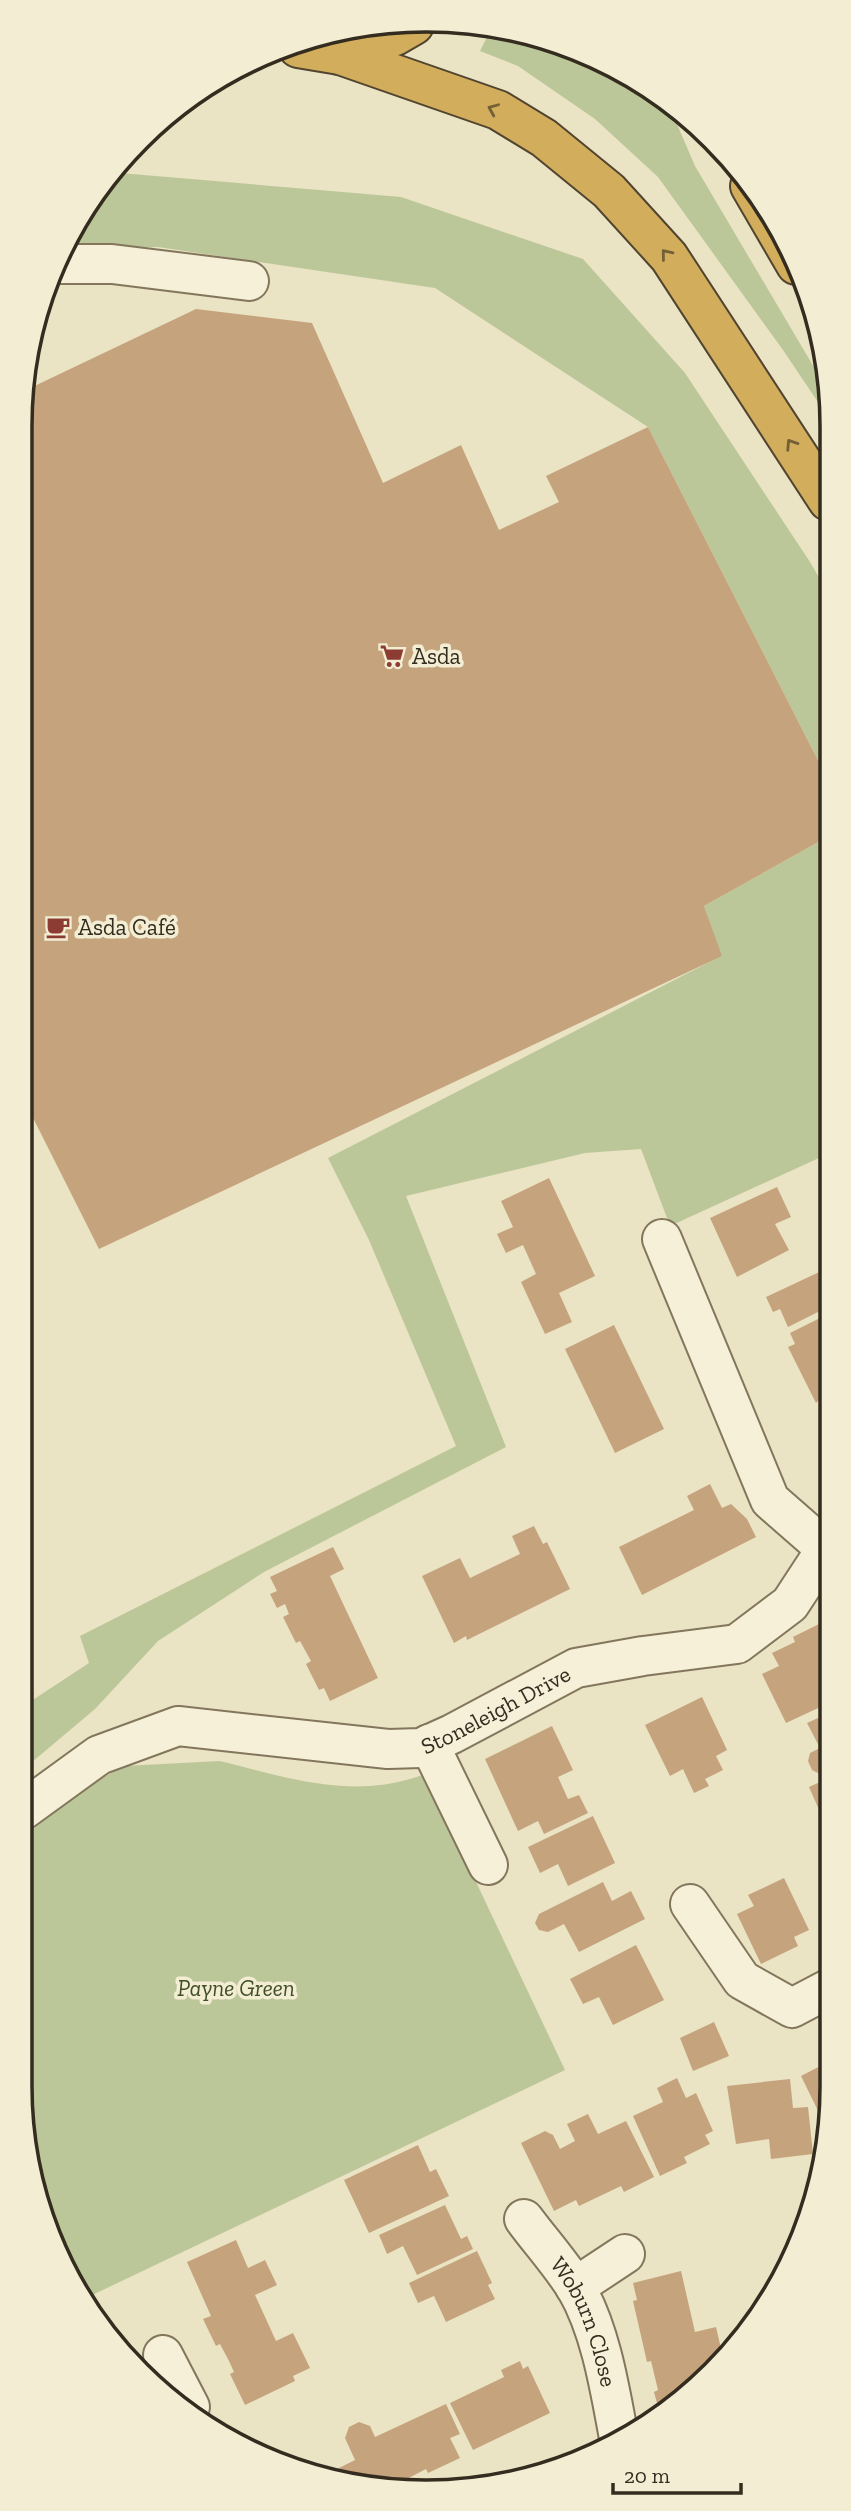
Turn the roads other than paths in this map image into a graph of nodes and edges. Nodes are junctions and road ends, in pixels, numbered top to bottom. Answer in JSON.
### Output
{"nodes":[{"id":1,"x":402,"y":32,"type":"edge"},
{"id":2,"x":308,"y":50,"type":"edge"},
{"id":3,"x":340,"y":55,"type":"junction"},
{"id":4,"x":66,"y":264,"type":"edge"},
{"id":5,"x":249,"y":281,"type":"dead end"},
{"id":6,"x":820,"y":489,"type":"edge"},
{"id":7,"x":662,"y":1239,"type":"dead end"},
{"id":8,"x":820,"y":1544,"type":"edge"},
{"id":9,"x":820,"y":1562,"type":"edge"},
{"id":10,"x":429,"y":1744,"type":"junction"},
{"id":11,"x":32,"y":1804,"type":"edge"},
{"id":12,"x":488,"y":1864,"type":"dead end"},
{"id":13,"x":690,"y":1903,"type":"dead end"},
{"id":14,"x":820,"y":1993,"type":"edge"},
{"id":15,"x":524,"y":2219,"type":"dead end"},
{"id":16,"x":625,"y":2254,"type":"dead end"},
{"id":17,"x":575,"y":2287,"type":"junction"},
{"id":18,"x":163,"y":2356,"type":"dead end"},
{"id":19,"x":183,"y":2396,"type":"edge"},
{"id":20,"x":617,"y":2430,"type":"edge"}],
"edges":[{"from":1,"to":3,"type":"highway"},
{"from":2,"to":3,"type":"highway"},
{"from":6,"to":3,"type":"highway","one_way":true},
{"from":4,"to":5,"type":"street"},
{"from":7,"to":8,"type":"street","name":"Stoneleigh Drive"},
{"from":9,"to":10,"type":"street","name":"Stoneleigh Drive"},
{"from":10,"to":11,"type":"street","name":"Stoneleigh Drive"},
{"from":10,"to":12,"type":"street"},
{"from":13,"to":14,"type":"street"},
{"from":15,"to":17,"type":"street","name":"Woburn Close"},
{"from":16,"to":17,"type":"street"},
{"from":17,"to":20,"type":"street","name":"Woburn Close"},
{"from":18,"to":19,"type":"street"}]}
